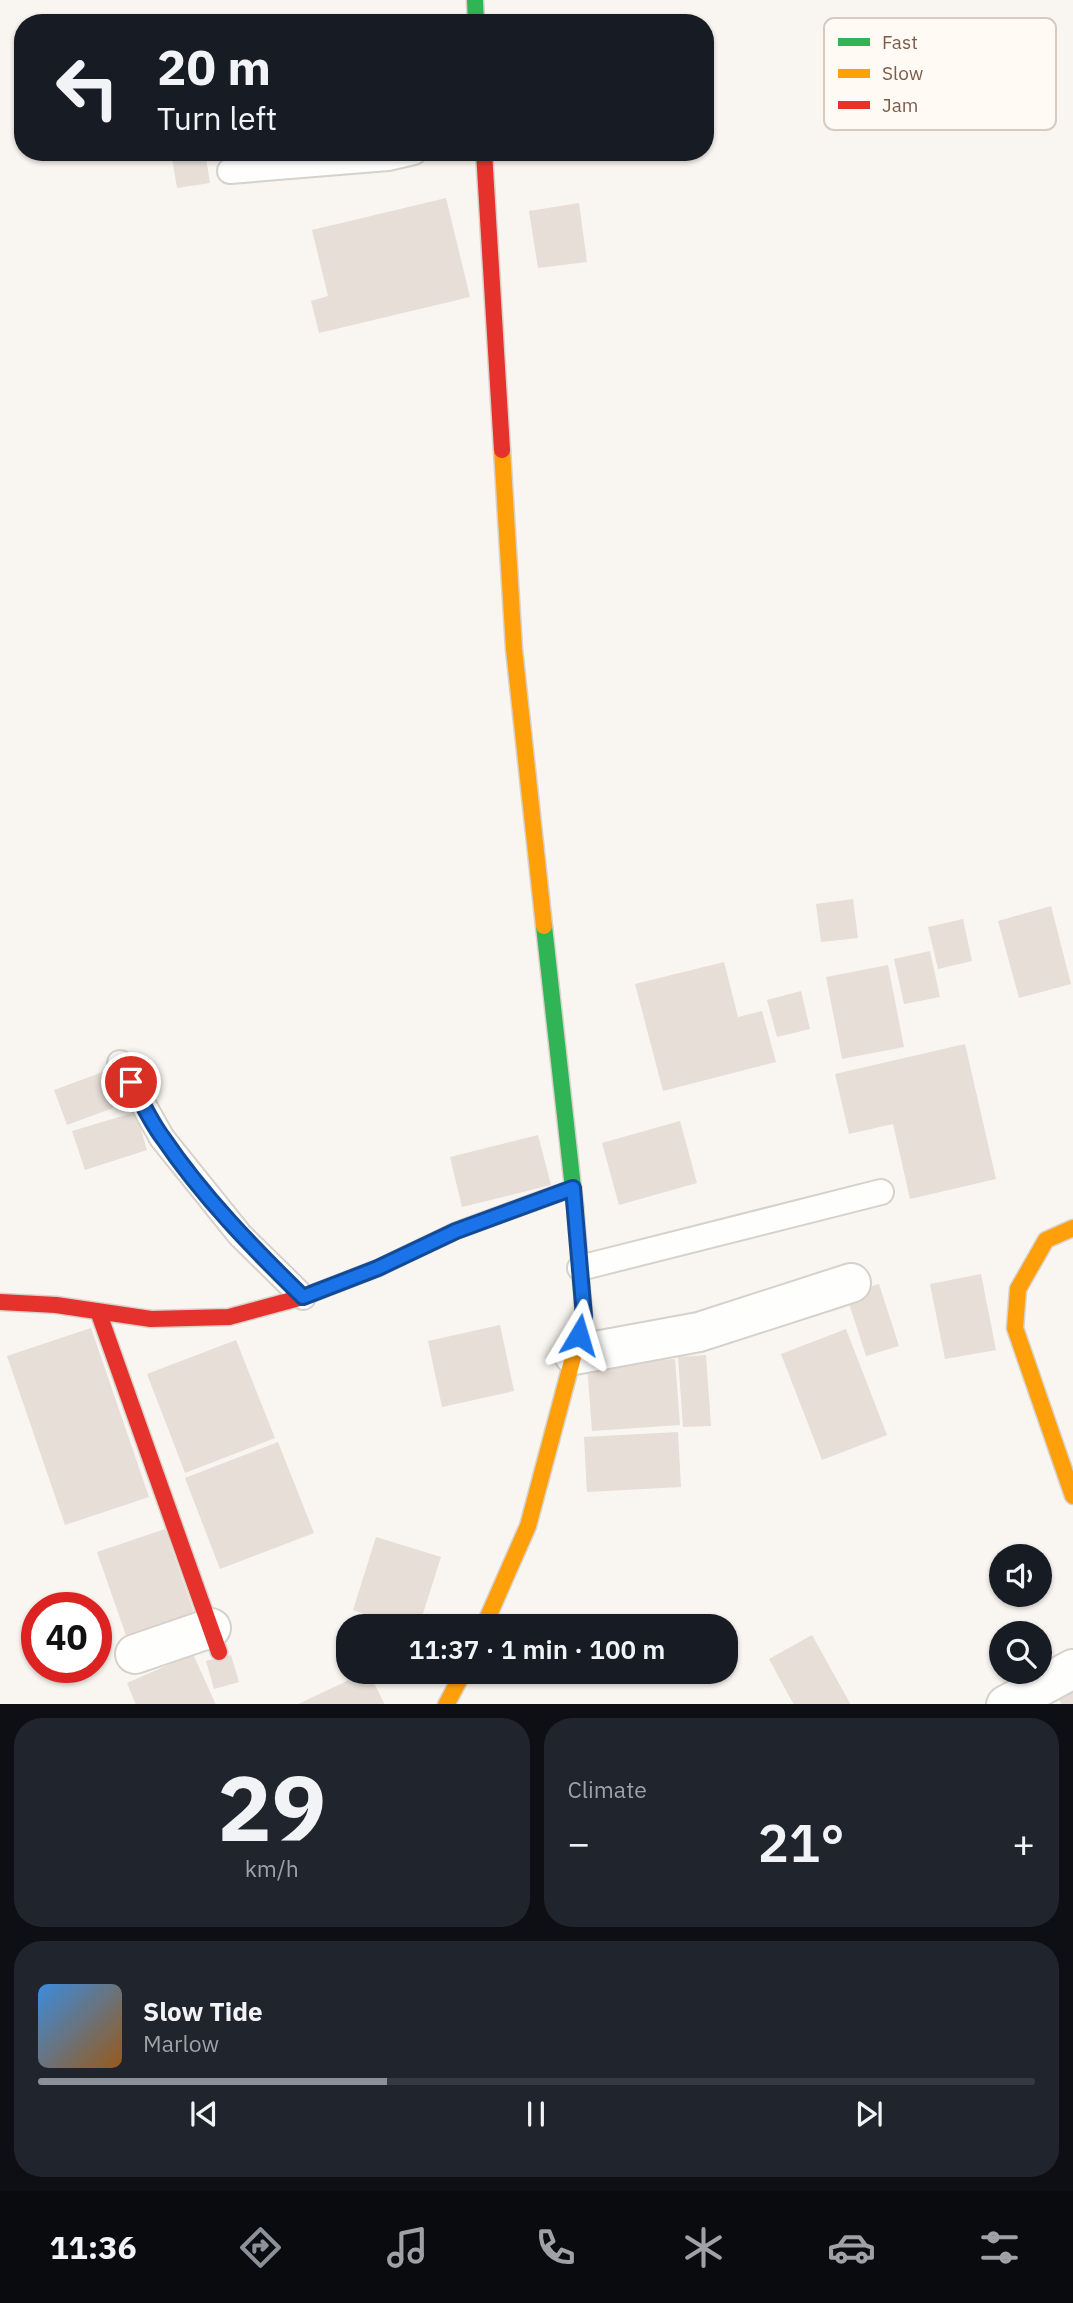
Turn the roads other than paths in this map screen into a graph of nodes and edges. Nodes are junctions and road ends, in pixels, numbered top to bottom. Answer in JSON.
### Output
{"nodes":[{"id":1,"x":352,"y":161,"type":"edge"},
{"id":2,"x":485,"y":161,"type":"edge"},
{"id":3,"x":230,"y":171,"type":"dead end"},
{"id":4,"x":120,"y":1063,"type":"dead end"},
{"id":5,"x":573,"y":1188,"type":"junction"},
{"id":6,"x":881,"y":1192,"type":"dead end"},
{"id":7,"x":1073,"y":1228,"type":"edge"},
{"id":8,"x":580,"y":1268,"type":"junction"},
{"id":9,"x":851,"y":1283,"type":"dead end"},
{"id":10,"x":303,"y":1297,"type":"junction"},
{"id":11,"x":0,"y":1302,"type":"edge"},
{"id":12,"x":98,"y":1311,"type":"junction"},
{"id":13,"x":573,"y":1355,"type":"junction"},
{"id":14,"x":1073,"y":1496,"type":"edge"},
{"id":15,"x":489,"y":1614,"type":"edge"},
{"id":16,"x":215,"y":1640,"type":"joint"},
{"id":17,"x":135,"y":1654,"type":"dead end"},
{"id":18,"x":1073,"y":1669,"type":"edge"},
{"id":19,"x":457,"y":1684,"type":"edge"},
{"id":20,"x":446,"y":1704,"type":"edge"},
{"id":21,"x":1006,"y":1704,"type":"edge"}],
"edges":[{"from":1,"to":3,"type":"lane"},
{"from":2,"to":5,"type":"street"},
{"from":4,"to":10,"type":"lane"},
{"from":5,"to":8,"type":"street"},
{"from":5,"to":10,"type":"street"},
{"from":6,"to":8,"type":"lane"},
{"from":7,"to":14,"type":"street"},
{"from":8,"to":13,"type":"street"},
{"from":9,"to":13,"type":"street"},
{"from":10,"to":12,"type":"street"},
{"from":11,"to":12,"type":"street"},
{"from":12,"to":16,"type":"street"},
{"from":13,"to":15,"type":"street"},
{"from":16,"to":17,"type":"street"},
{"from":18,"to":21,"type":"street"},
{"from":19,"to":20,"type":"street"}]}
